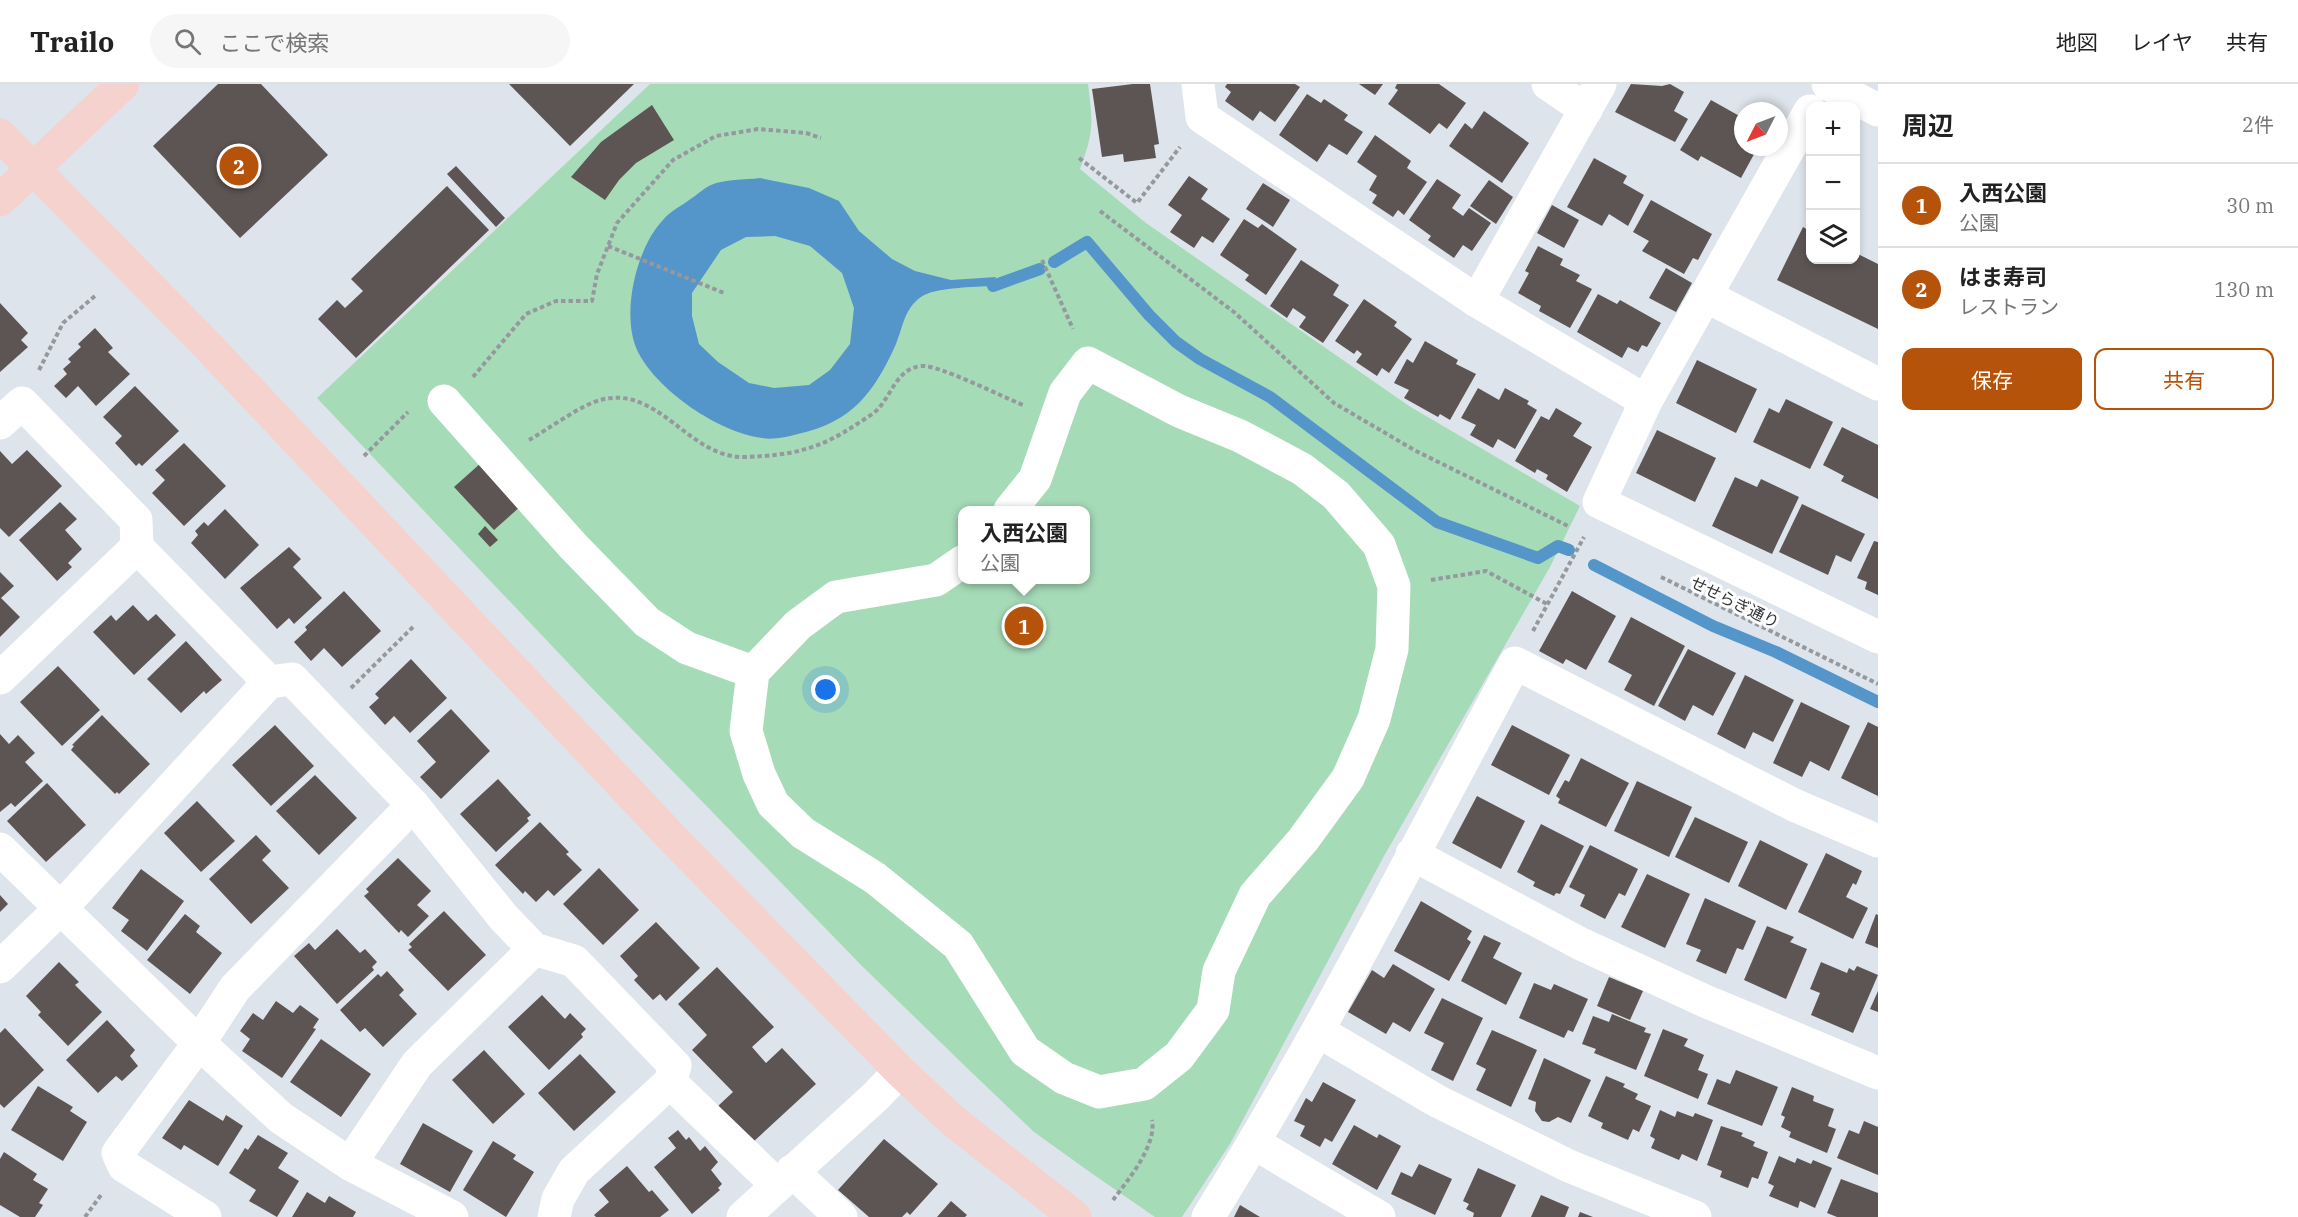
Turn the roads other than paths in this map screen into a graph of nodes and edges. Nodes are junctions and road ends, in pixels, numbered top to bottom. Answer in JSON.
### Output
{"nodes":[{"id":1,"x":123,"y":84,"type":"edge"},
{"id":2,"x":1198,"y":84,"type":"edge"},
{"id":3,"x":1548,"y":84,"type":"edge"},
{"id":4,"x":1827,"y":84,"type":"edge"},
{"id":5,"x":1593,"y":97,"type":"edge"},
{"id":6,"x":1816,"y":102,"type":"edge"},
{"id":7,"x":1878,"y":110,"type":"edge"},
{"id":8,"x":1806,"y":118,"type":"edge"},
{"id":9,"x":0,"y":135,"type":"edge"},
{"id":10,"x":33,"y":168,"type":"junction"},
{"id":11,"x":0,"y":200,"type":"edge"},
{"id":12,"x":1707,"y":296,"type":"junction"},
{"id":13,"x":1477,"y":301,"type":"junction"},
{"id":14,"x":1878,"y":384,"type":"edge"},
{"id":15,"x":444,"y":401,"type":"road end"},
{"id":16,"x":1646,"y":401,"type":"junction"},
{"id":17,"x":11,"y":413,"type":"edge"},
{"id":18,"x":1013,"y":506,"type":"edge"},
{"id":19,"x":137,"y":547,"type":"junction"},
{"id":20,"x":958,"y":565,"type":"edge"},
{"id":21,"x":1878,"y":637,"type":"edge"},
{"id":22,"x":753,"y":672,"type":"junction"},
{"id":23,"x":0,"y":678,"type":"edge"},
{"id":24,"x":269,"y":682,"type":"junction"},
{"id":25,"x":413,"y":805,"type":"junction"},
{"id":26,"x":1878,"y":842,"type":"edge"},
{"id":27,"x":0,"y":849,"type":"edge"},
{"id":28,"x":1412,"y":854,"type":"junction"},
{"id":29,"x":60,"y":909,"type":"junction"},
{"id":30,"x":534,"y":949,"type":"junction"},
{"id":31,"x":0,"y":967,"type":"edge"},
{"id":32,"x":1318,"y":1031,"type":"junction"},
{"id":33,"x":199,"y":1043,"type":"junction"},
{"id":34,"x":900,"y":1071,"type":"junction"},
{"id":35,"x":1878,"y":1073,"type":"edge"},
{"id":36,"x":670,"y":1082,"type":"junction"},
{"id":37,"x":1254,"y":1143,"type":"junction"},
{"id":38,"x":350,"y":1164,"type":"junction"},
{"id":39,"x":785,"y":1178,"type":"junction"},
{"id":40,"x":205,"y":1217,"type":"edge"},
{"id":41,"x":452,"y":1217,"type":"edge"},
{"id":42,"x":554,"y":1217,"type":"edge"},
{"id":43,"x":743,"y":1217,"type":"edge"},
{"id":44,"x":840,"y":1217,"type":"edge"},
{"id":45,"x":1075,"y":1217,"type":"edge"},
{"id":46,"x":1208,"y":1217,"type":"edge"},
{"id":47,"x":1378,"y":1217,"type":"edge"},
{"id":48,"x":1695,"y":1217,"type":"edge"}],
"edges":[{"from":1,"to":10,"type":"street"},
{"from":2,"to":13,"type":"street"},
{"from":3,"to":5,"type":"street"},
{"from":4,"to":6,"type":"street"},
{"from":4,"to":7,"type":"street"},
{"from":5,"to":13,"type":"street"},
{"from":8,"to":12,"type":"street"},
{"from":9,"to":10,"type":"street"},
{"from":10,"to":11,"type":"street"},
{"from":10,"to":34,"type":"street"},
{"from":12,"to":14,"type":"street"},
{"from":12,"to":16,"type":"street"},
{"from":13,"to":16,"type":"street"},
{"from":15,"to":22,"type":"street"},
{"from":16,"to":21,"type":"street"},
{"from":17,"to":19,"type":"street"},
{"from":18,"to":22,"type":"street"},
{"from":19,"to":23,"type":"street"},
{"from":19,"to":24,"type":"street"},
{"from":20,"to":22,"type":"street"},
{"from":24,"to":25,"type":"street"},
{"from":24,"to":29,"type":"street"},
{"from":25,"to":30,"type":"street"},
{"from":25,"to":33,"type":"street"},
{"from":26,"to":28,"type":"street"},
{"from":27,"to":29,"type":"street"},
{"from":28,"to":32,"type":"street"},
{"from":28,"to":35,"type":"street"},
{"from":29,"to":31,"type":"street"},
{"from":29,"to":33,"type":"street"},
{"from":30,"to":36,"type":"street"},
{"from":30,"to":38,"type":"street"},
{"from":32,"to":37,"type":"street"},
{"from":32,"to":48,"type":"street"},
{"from":33,"to":38,"type":"street"},
{"from":33,"to":40,"type":"street"},
{"from":34,"to":39,"type":"street"},
{"from":34,"to":45,"type":"street"},
{"from":36,"to":39,"type":"street"},
{"from":36,"to":42,"type":"street"},
{"from":37,"to":46,"type":"street"},
{"from":37,"to":47,"type":"street"},
{"from":38,"to":41,"type":"street"},
{"from":39,"to":43,"type":"street"},
{"from":39,"to":44,"type":"street"}]}
